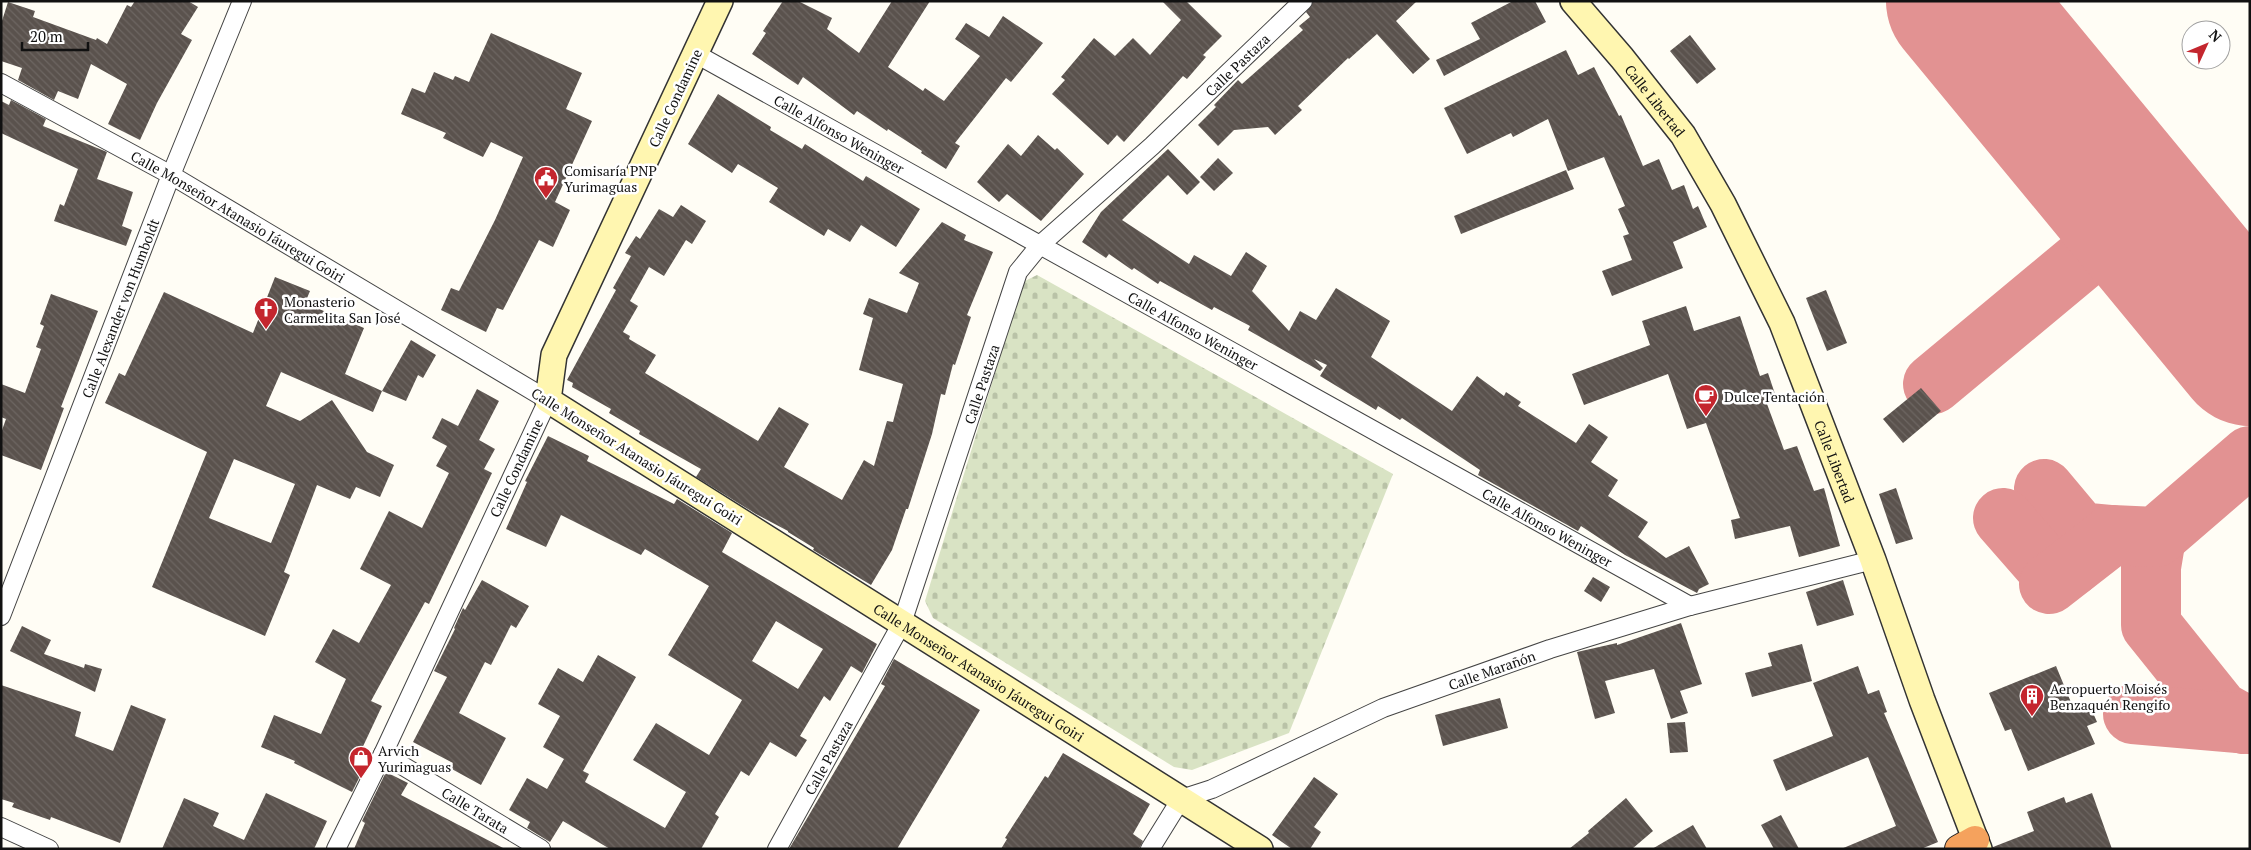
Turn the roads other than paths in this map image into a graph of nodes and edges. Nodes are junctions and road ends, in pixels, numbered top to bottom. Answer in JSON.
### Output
{"nodes":[{"id":1,"x":242,"y":1,"type":"edge"},
{"id":2,"x":720,"y":1,"type":"edge"},
{"id":3,"x":1302,"y":1,"type":"edge"},
{"id":4,"x":1573,"y":1,"type":"edge"},
{"id":5,"x":696,"y":54,"type":"junction"},
{"id":6,"x":1,"y":83,"type":"edge"},
{"id":7,"x":171,"y":175,"type":"junction"},
{"id":8,"x":1040,"y":245,"type":"junction"},
{"id":9,"x":548,"y":400,"type":"junction"},
{"id":10,"x":1874,"y":560,"type":"junction"},
{"id":11,"x":1690,"y":606,"type":"junction"},
{"id":12,"x":1,"y":616,"type":"edge"},
{"id":13,"x":902,"y":623,"type":"junction"},
{"id":14,"x":382,"y":754,"type":"junction"},
{"id":15,"x":1181,"y":799,"type":"junction"},
{"id":16,"x":1,"y":827,"type":"edge"},
{"id":17,"x":1971,"y":846,"type":"edge"},
{"id":18,"x":49,"y":849,"type":"edge"},
{"id":19,"x":336,"y":849,"type":"edge"},
{"id":20,"x":541,"y":849,"type":"edge"},
{"id":21,"x":777,"y":849,"type":"edge"},
{"id":22,"x":1150,"y":849,"type":"edge"},
{"id":23,"x":1260,"y":849,"type":"edge"}],
"edges":[{"from":1,"to":7,"type":"street","name":"Calle Alexander von Humboldt"},
{"from":2,"to":5,"type":"street","name":"Calle Condamine"},
{"from":3,"to":8,"type":"street","name":"Calle Pastaza"},
{"from":4,"to":10,"type":"street","name":"Calle Libertad"},
{"from":5,"to":8,"type":"street","name":"Calle Alfonso Weninger"},
{"from":5,"to":9,"type":"street","name":"Calle Condamine"},
{"from":6,"to":7,"type":"street","name":"Calle Monseñor Atanasio Jáuregui Goiri"},
{"from":7,"to":9,"type":"street","name":"Calle Monseñor Atanasio Jáuregui Goiri"},
{"from":7,"to":12,"type":"street","name":"Calle Alexander von Humboldt"},
{"from":8,"to":11,"type":"street","name":"Calle Alfonso Weninger"},
{"from":8,"to":13,"type":"street","name":"Calle Pastaza"},
{"from":9,"to":13,"type":"street","name":"Calle Monseñor Atanasio Jáuregui Goiri"},
{"from":9,"to":14,"type":"street","name":"Calle Condamine"},
{"from":10,"to":11,"type":"street","name":"Calle Marañón"},
{"from":10,"to":17,"type":"street","name":"Calle Libertad"},
{"from":11,"to":15,"type":"street","name":"Calle Marañón"},
{"from":13,"to":15,"type":"street","name":"Calle Monseñor Atanasio Jáuregui Goiri"},
{"from":13,"to":21,"type":"street","name":"Calle Pastaza"},
{"from":14,"to":19,"type":"street","name":"Calle Condamine"},
{"from":14,"to":20,"type":"street","name":"Calle Tarata"},
{"from":15,"to":22,"type":"street"},
{"from":15,"to":23,"type":"street","name":"Calle Monseñor Atanasio Jáuregui Goiri"},
{"from":16,"to":18,"type":"street"}]}
